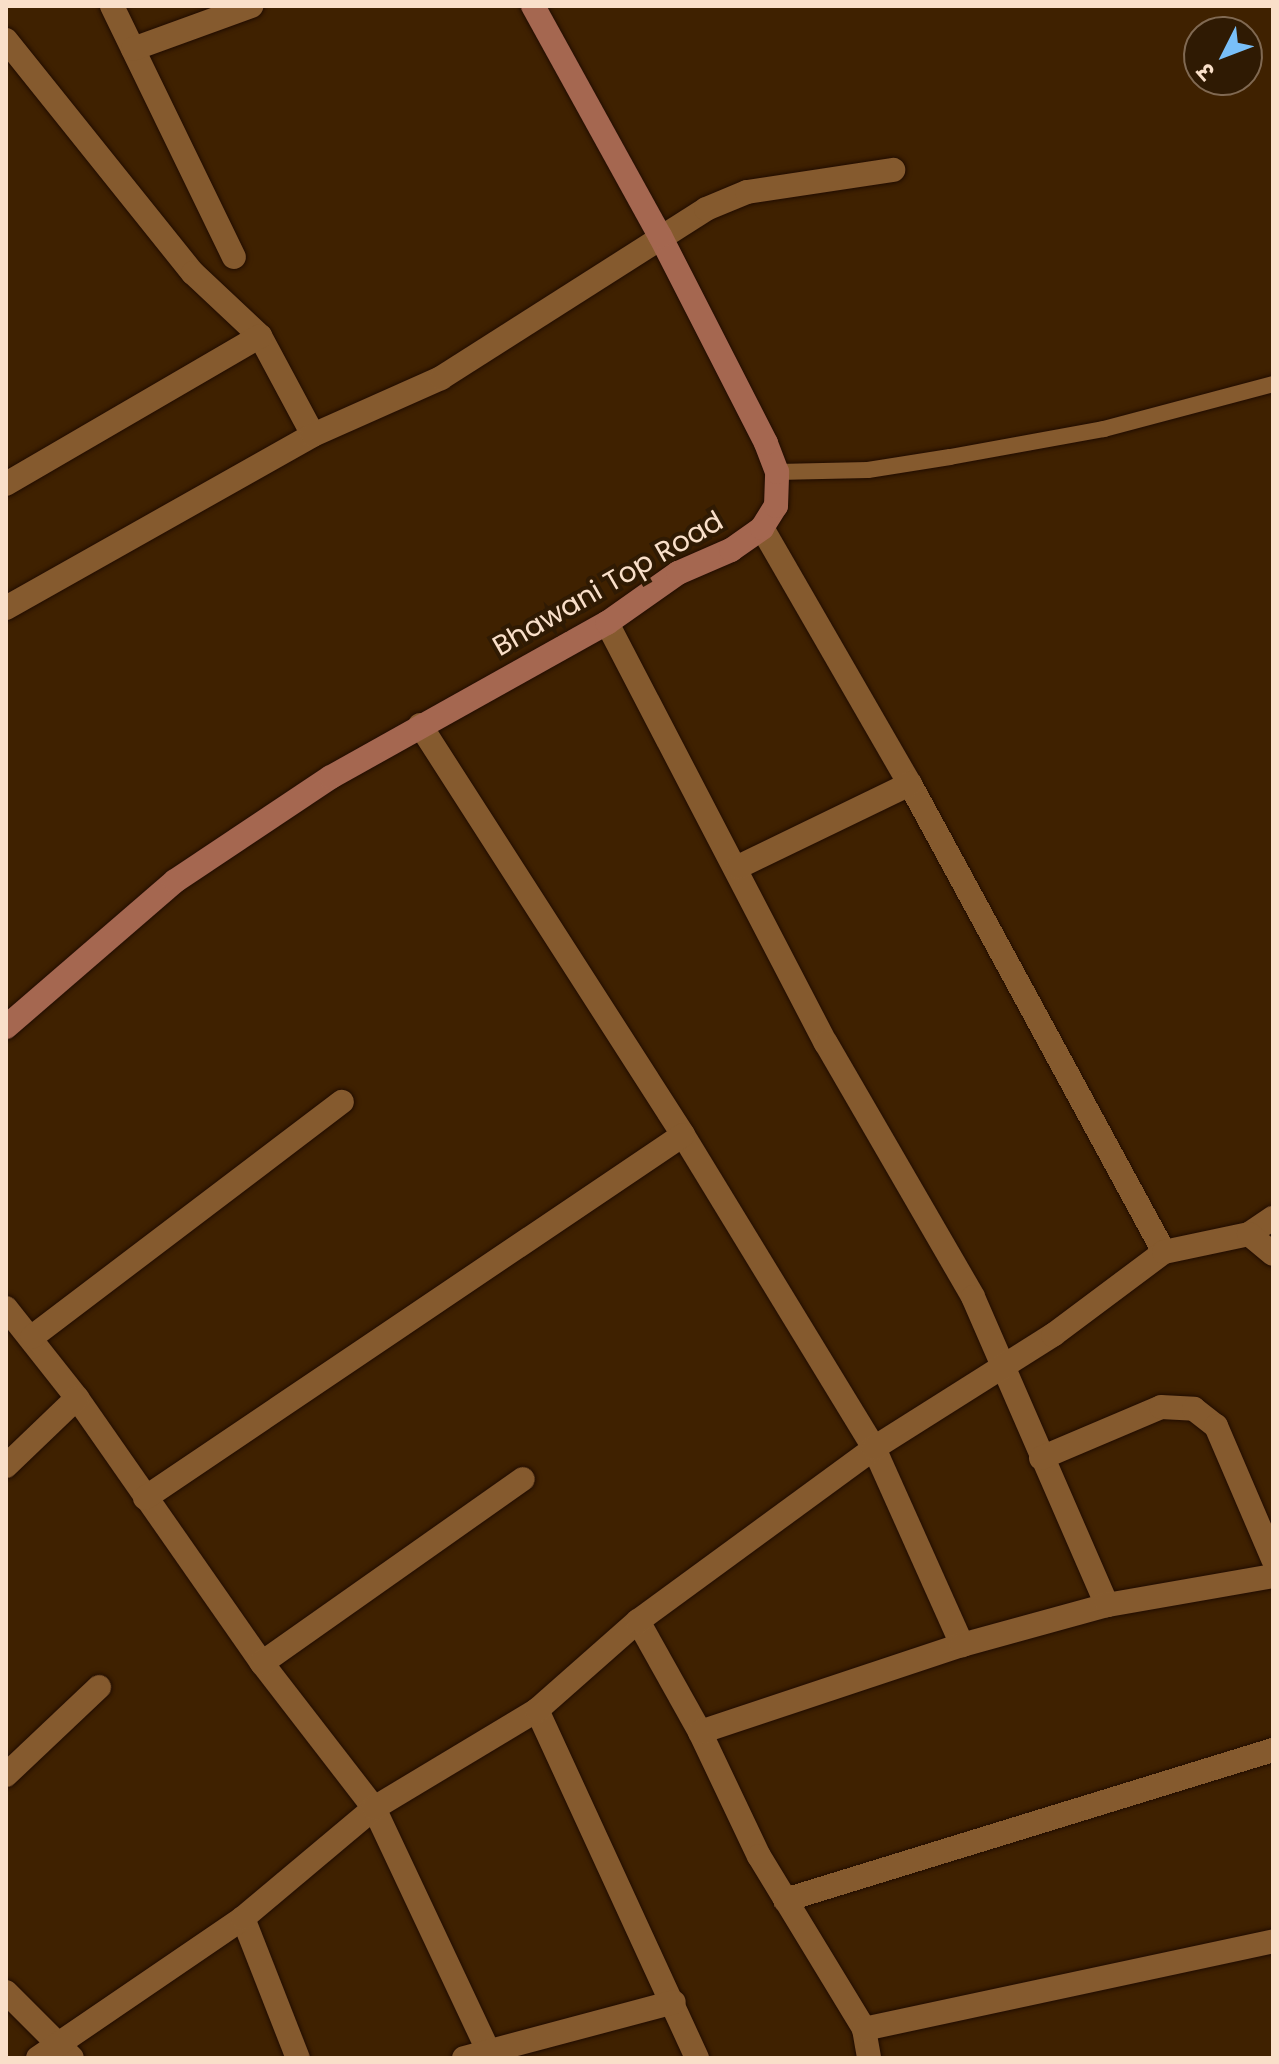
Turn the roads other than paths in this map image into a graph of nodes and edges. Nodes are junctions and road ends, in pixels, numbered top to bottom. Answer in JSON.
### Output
{"nodes":[{"id":1,"x":112,"y":6,"type":"edge"},
{"id":2,"x":251,"y":6,"type":"edge"},
{"id":3,"x":533,"y":6,"type":"edge"},
{"id":4,"x":6,"y":40,"type":"edge"},
{"id":5,"x":133,"y":49,"type":"junction"},
{"id":6,"x":893,"y":170,"type":"dead end"},
{"id":7,"x":660,"y":236,"type":"junction"},
{"id":8,"x":234,"y":257,"type":"dead end"},
{"id":9,"x":260,"y":336,"type":"junction"},
{"id":10,"x":1273,"y":384,"type":"edge"},
{"id":11,"x":313,"y":435,"type":"junction"},
{"id":12,"x":777,"y":472,"type":"junction"},
{"id":13,"x":6,"y":484,"type":"edge"},
{"id":14,"x":762,"y":528,"type":"junction"},
{"id":15,"x":6,"y":608,"type":"edge"},
{"id":16,"x":607,"y":623,"type":"junction"},
{"id":17,"x":420,"y":725,"type":"junction"},
{"id":18,"x":910,"y":784,"type":"junction"},
{"id":19,"x":738,"y":867,"type":"junction"},
{"id":20,"x":6,"y":1027,"type":"edge"},
{"id":21,"x":342,"y":1102,"type":"dead end"},
{"id":22,"x":683,"y":1135,"type":"junction"},
{"id":23,"x":1273,"y":1218,"type":"edge"},
{"id":24,"x":1249,"y":1234,"type":"junction"},
{"id":25,"x":1164,"y":1252,"type":"junction"},
{"id":26,"x":1273,"y":1254,"type":"edge"},
{"id":27,"x":6,"y":1308,"type":"edge"},
{"id":28,"x":32,"y":1337,"type":"junction"},
{"id":29,"x":1001,"y":1369,"type":"junction"},
{"id":30,"x":77,"y":1398,"type":"junction"},
{"id":31,"x":874,"y":1448,"type":"junction"},
{"id":32,"x":1041,"y":1458,"type":"junction"},
{"id":33,"x":6,"y":1466,"type":"edge"},
{"id":34,"x":523,"y":1479,"type":"dead end"},
{"id":35,"x":145,"y":1498,"type":"junction"},
{"id":36,"x":1273,"y":1559,"type":"edge"},
{"id":37,"x":1273,"y":1576,"type":"edge"},
{"id":38,"x":1107,"y":1605,"type":"junction"},
{"id":39,"x":638,"y":1621,"type":"junction"},
{"id":40,"x":962,"y":1645,"type":"junction"},
{"id":41,"x":262,"y":1663,"type":"junction"},
{"id":42,"x":99,"y":1687,"type":"dead end"},
{"id":43,"x":537,"y":1710,"type":"junction"},
{"id":44,"x":700,"y":1732,"type":"junction"},
{"id":45,"x":1273,"y":1750,"type":"edge"},
{"id":46,"x":6,"y":1775,"type":"edge"},
{"id":47,"x":374,"y":1808,"type":"junction"},
{"id":48,"x":785,"y":1900,"type":"junction"},
{"id":49,"x":243,"y":1918,"type":"junction"},
{"id":50,"x":1273,"y":1941,"type":"edge"},
{"id":51,"x":6,"y":1992,"type":"edge"},
{"id":52,"x":674,"y":2002,"type":"junction"},
{"id":53,"x":864,"y":2029,"type":"junction"},
{"id":54,"x":488,"y":2050,"type":"junction"},
{"id":55,"x":67,"y":2051,"type":"edge"},
{"id":56,"x":38,"y":2058,"type":"edge"},
{"id":57,"x":298,"y":2058,"type":"edge"},
{"id":58,"x":464,"y":2058,"type":"edge"},
{"id":59,"x":697,"y":2058,"type":"edge"},
{"id":60,"x":869,"y":2058,"type":"edge"}],
"edges":[{"from":1,"to":5,"type":"street"},
{"from":2,"to":5,"type":"street"},
{"from":3,"to":7,"type":"street"},
{"from":4,"to":9,"type":"street"},
{"from":5,"to":8,"type":"street"},
{"from":6,"to":7,"type":"street"},
{"from":7,"to":11,"type":"street"},
{"from":7,"to":12,"type":"street"},
{"from":9,"to":11,"type":"street"},
{"from":9,"to":13,"type":"street"},
{"from":10,"to":12,"type":"lane"},
{"from":11,"to":15,"type":"street"},
{"from":12,"to":14,"type":"street","name":"Bhawani Top Road"},
{"from":14,"to":16,"type":"street","name":"Bhawani Top Road"},
{"from":14,"to":18,"type":"street"},
{"from":16,"to":17,"type":"street","name":"Bhawani Top Road"},
{"from":16,"to":19,"type":"street"},
{"from":17,"to":20,"type":"street","name":"Bhawani Top Road"},
{"from":17,"to":22,"type":"street"},
{"from":18,"to":19,"type":"street"},
{"from":18,"to":25,"type":"street"},
{"from":19,"to":29,"type":"street"},
{"from":21,"to":28,"type":"street"},
{"from":22,"to":31,"type":"street"},
{"from":22,"to":35,"type":"street"},
{"from":23,"to":24,"type":"street"},
{"from":24,"to":25,"type":"street"},
{"from":24,"to":26,"type":"street"},
{"from":25,"to":29,"type":"street"},
{"from":27,"to":28,"type":"street"},
{"from":28,"to":30,"type":"street"},
{"from":29,"to":31,"type":"street"},
{"from":29,"to":32,"type":"street"},
{"from":30,"to":33,"type":"street"},
{"from":30,"to":35,"type":"street"},
{"from":31,"to":39,"type":"street"},
{"from":31,"to":40,"type":"street"},
{"from":32,"to":36,"type":"street"},
{"from":32,"to":38,"type":"street"},
{"from":34,"to":41,"type":"street"},
{"from":35,"to":41,"type":"street"},
{"from":37,"to":38,"type":"street"},
{"from":38,"to":40,"type":"street"},
{"from":39,"to":43,"type":"street"},
{"from":39,"to":44,"type":"street"},
{"from":40,"to":44,"type":"street"},
{"from":41,"to":47,"type":"street"},
{"from":42,"to":46,"type":"street"},
{"from":43,"to":47,"type":"street"},
{"from":43,"to":52,"type":"street"},
{"from":44,"to":48,"type":"street"},
{"from":45,"to":48,"type":"street"},
{"from":47,"to":49,"type":"street"},
{"from":47,"to":54,"type":"street"},
{"from":48,"to":53,"type":"street"},
{"from":49,"to":55,"type":"street"},
{"from":49,"to":57,"type":"street"},
{"from":50,"to":53,"type":"street"},
{"from":51,"to":55,"type":"street"},
{"from":52,"to":54,"type":"street"},
{"from":52,"to":59,"type":"street"},
{"from":53,"to":60,"type":"street"},
{"from":54,"to":58,"type":"street"},
{"from":55,"to":56,"type":"street"}]}
